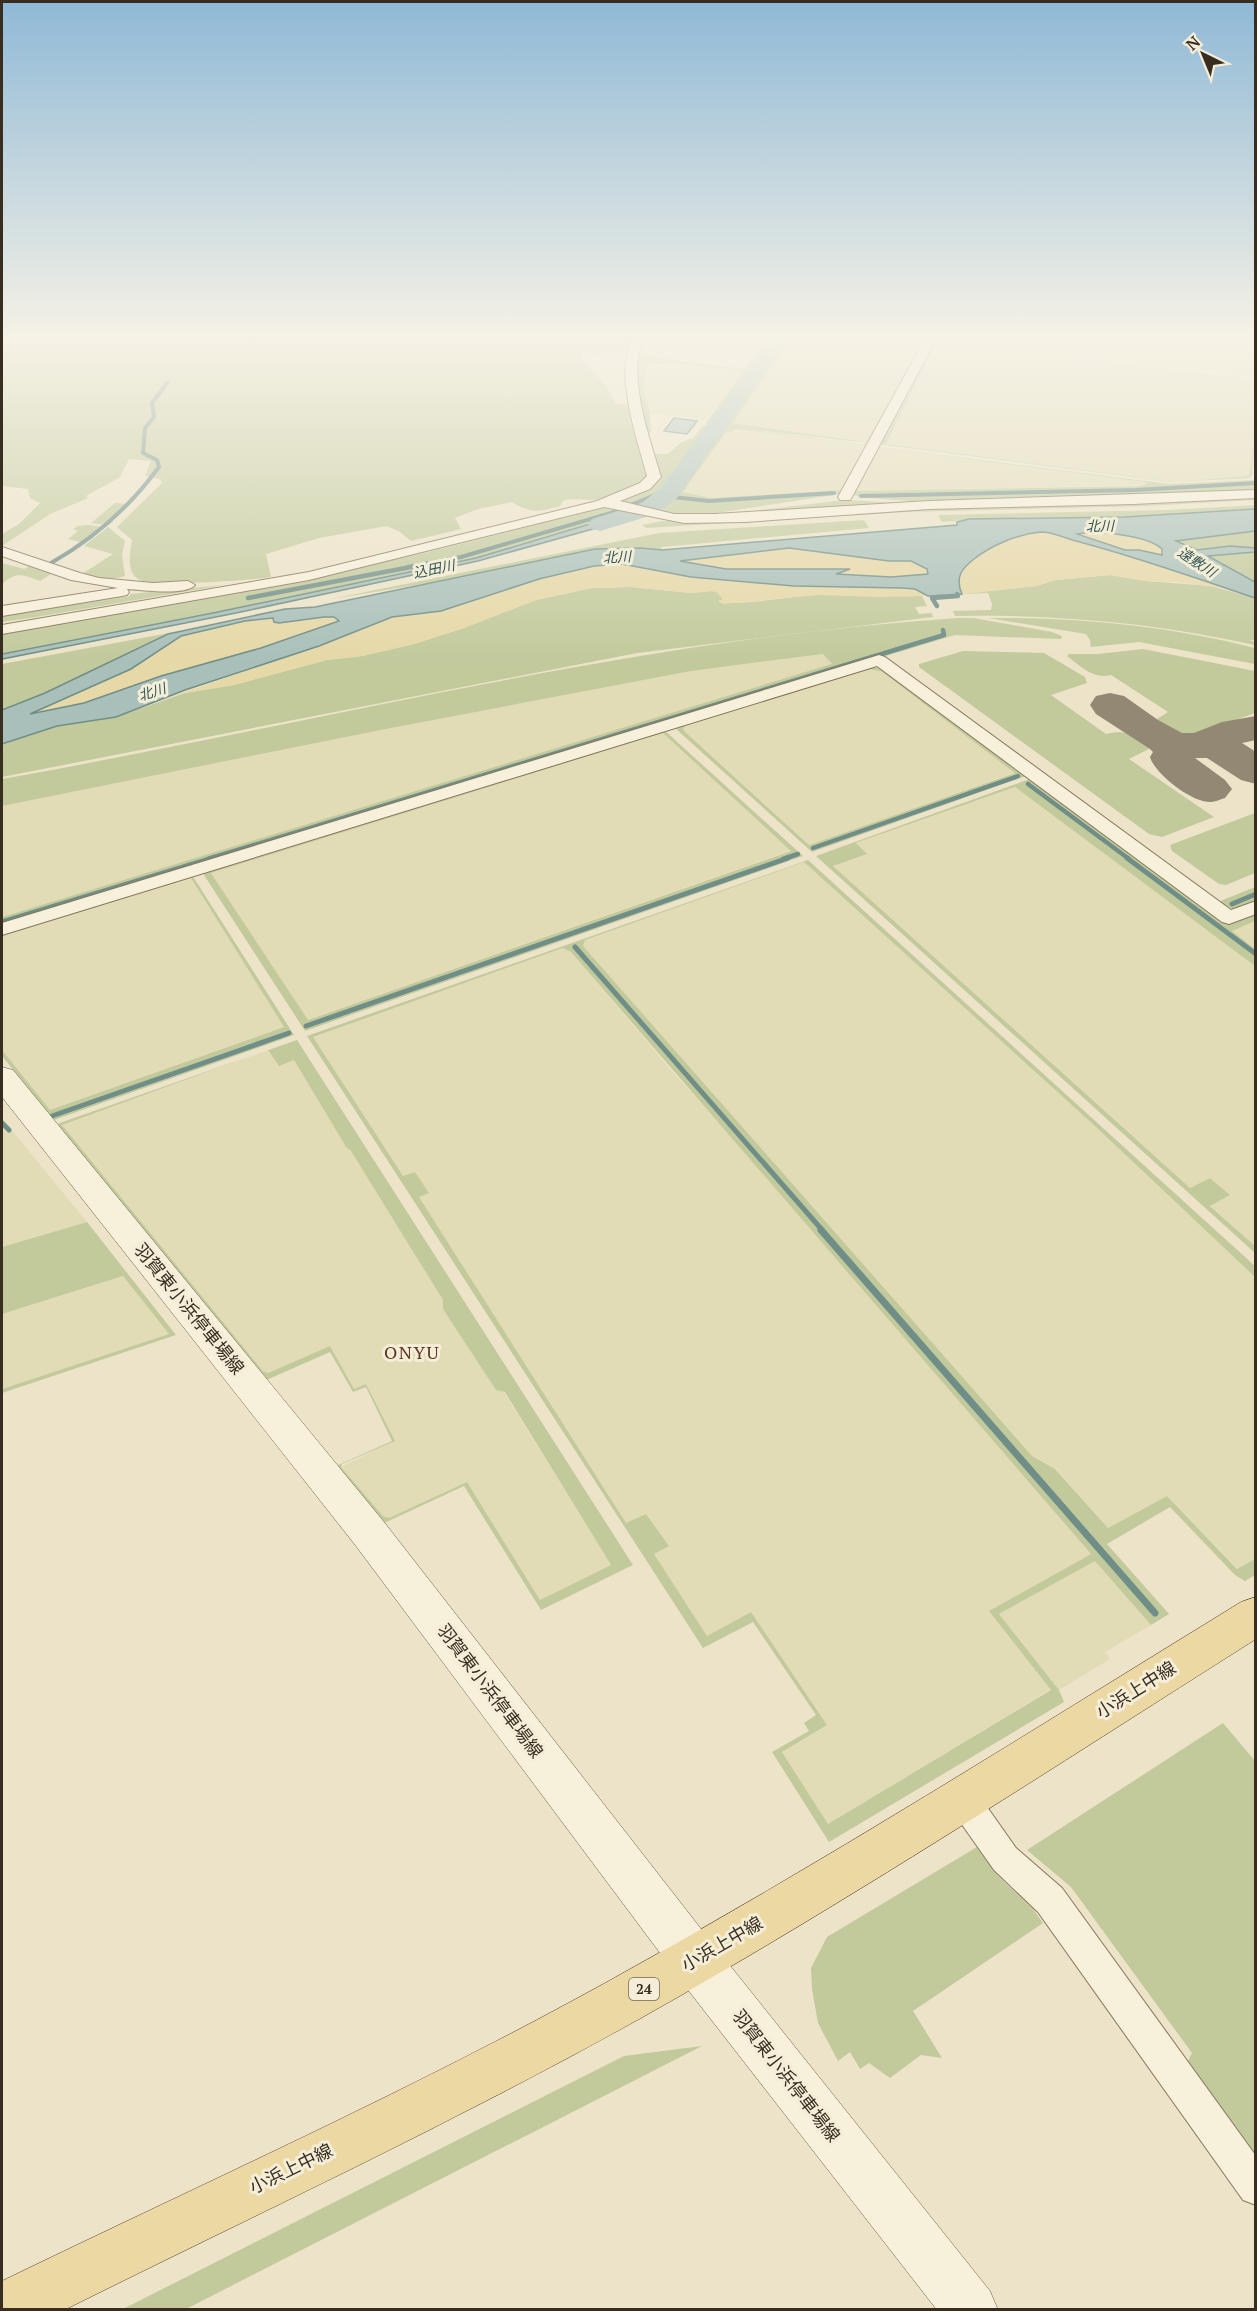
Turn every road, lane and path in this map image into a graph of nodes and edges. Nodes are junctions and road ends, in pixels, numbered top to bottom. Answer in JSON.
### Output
{"nodes":[{"id":1,"x":645,"y":445,"type":"edge"},
{"id":2,"x":873,"y":445,"type":"edge"},
{"id":3,"x":1256,"y":494,"type":"edge"},
{"id":4,"x":845,"y":497,"type":"junction"},
{"id":5,"x":598,"y":504,"type":"junction"},
{"id":6,"x":931,"y":505,"type":"junction"},
{"id":7,"x":706,"y":518,"type":"junction"},
{"id":8,"x":2,"y":551,"type":"edge"},
{"id":9,"x":153,"y":587,"type":"junction"},
{"id":10,"x":246,"y":588,"type":"junction"},
{"id":11,"x":2,"y":610,"type":"edge"},
{"id":12,"x":2,"y":630,"type":"edge"},
{"id":13,"x":1256,"y":907,"type":"edge"},
{"id":14,"x":2,"y":929,"type":"edge"},
{"id":15,"x":2,"y":1077,"type":"edge"},
{"id":16,"x":1256,"y":1616,"type":"edge"},
{"id":17,"x":962,"y":1798,"type":"junction"},
{"id":18,"x":695,"y":1960,"type":"junction"},
{"id":19,"x":1256,"y":2187,"type":"edge"},
{"id":20,"x":3,"y":2310,"type":"edge"},
{"id":21,"x":971,"y":2310,"type":"edge"}],
"edges":[{"from":1,"to":5,"type":"street"},
{"from":2,"to":4,"type":"street"},
{"from":3,"to":6,"type":"street"},
{"from":4,"to":6,"type":"street"},
{"from":4,"to":7,"type":"street"},
{"from":5,"to":7,"type":"street"},
{"from":5,"to":10,"type":"street"},
{"from":6,"to":7,"type":"street"},
{"from":8,"to":9,"type":"street"},
{"from":9,"to":10,"type":"street"},
{"from":9,"to":11,"type":"street"},
{"from":10,"to":12,"type":"street"},
{"from":13,"to":14,"type":"street"},
{"from":15,"to":18,"type":"main road","name":"羽賀東小浜停車場線"},
{"from":16,"to":17,"type":"main road","name":"小浜上中線","number":"24"},
{"from":17,"to":18,"type":"main road","name":"小浜上中線","number":"24"},
{"from":17,"to":19,"type":"street"},
{"from":18,"to":20,"type":"main road","name":"小浜上中線","number":"24"},
{"from":18,"to":21,"type":"main road","name":"羽賀東小浜停車場線"}]}
